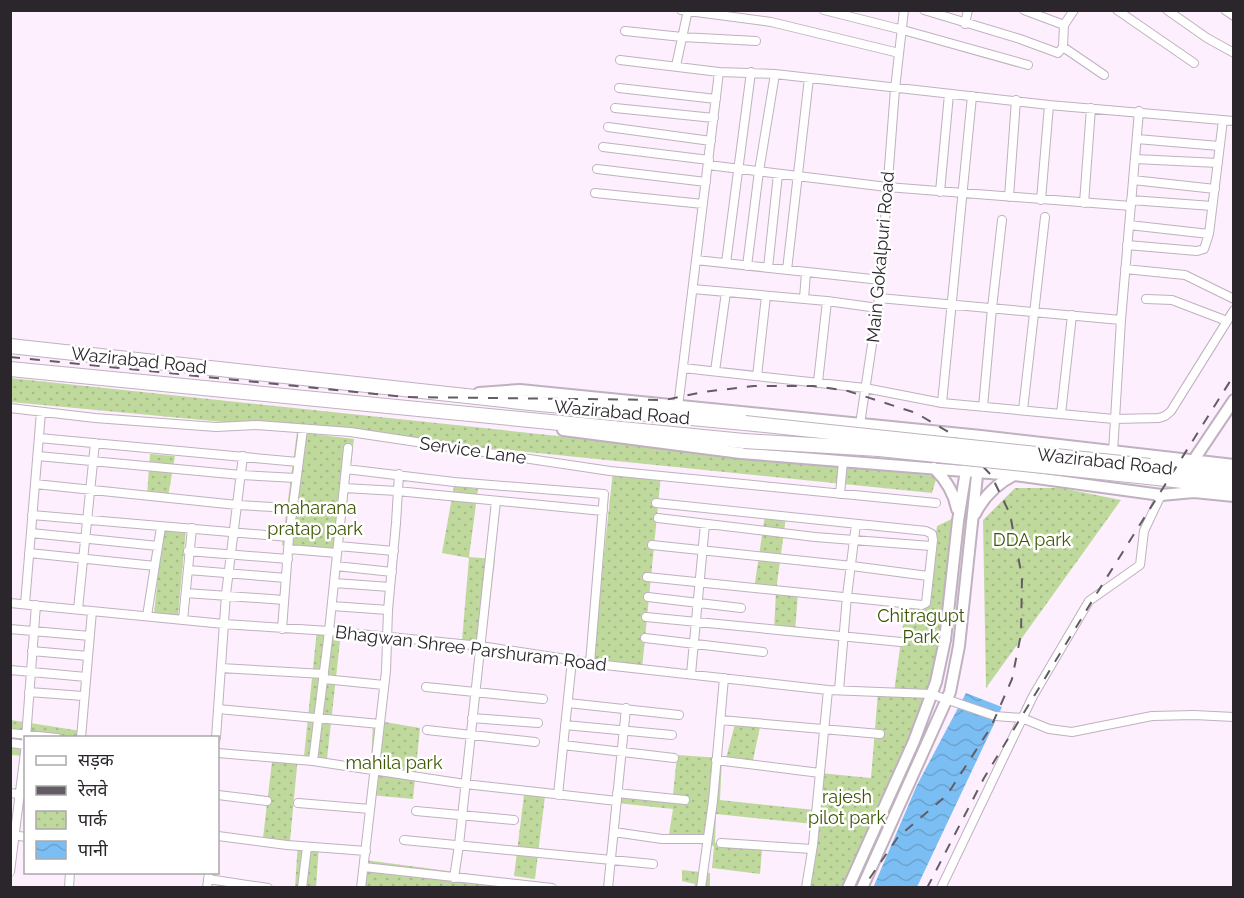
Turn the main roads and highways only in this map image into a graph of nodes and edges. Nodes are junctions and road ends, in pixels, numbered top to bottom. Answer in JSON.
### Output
{"nodes":[{"id":1,"x":10,"y":346,"type":"edge"},
{"id":2,"x":10,"y":369,"type":"edge"},
{"id":3,"x":455,"y":395,"type":"junction"},
{"id":4,"x":1233,"y":400,"type":"edge"},
{"id":5,"x":457,"y":413,"type":"junction"},
{"id":6,"x":831,"y":422,"type":"junction"},
{"id":7,"x":969,"y":435,"type":"junction"},
{"id":8,"x":981,"y":436,"type":"junction"},
{"id":9,"x":825,"y":460,"type":"junction"},
{"id":10,"x":1193,"y":461,"type":"junction"},
{"id":11,"x":1233,"y":465,"type":"edge"},
{"id":12,"x":934,"y":468,"type":"junction"},
{"id":13,"x":972,"y":472,"type":"junction"},
{"id":14,"x":1014,"y":475,"type":"junction"},
{"id":15,"x":1233,"y":476,"type":"edge"},
{"id":16,"x":1233,"y":487,"type":"edge"},
{"id":17,"x":1233,"y":496,"type":"edge"},
{"id":18,"x":958,"y":521,"type":"junction"},
{"id":19,"x":972,"y":526,"type":"junction"},
{"id":20,"x":848,"y":888,"type":"edge"},
{"id":21,"x":862,"y":888,"type":"edge"}],
"edges":[{"from":1,"to":3,"type":"highway","name":"Wazirabad Road"},
{"from":2,"to":5,"type":"highway","name":"Wazirabad Road"},
{"from":3,"to":6,"type":"main road"},
{"from":3,"to":15,"type":"highway","name":"Wazirabad Road","bridge":true},
{"from":4,"to":10,"type":"main road"},
{"from":5,"to":9,"type":"main road"},
{"from":5,"to":16,"type":"highway","name":"Wazirabad Road","bridge":true},
{"from":6,"to":7,"type":"main road"},
{"from":6,"to":9,"type":"main road"},
{"from":7,"to":8,"type":"main road"},
{"from":7,"to":13,"type":"main road"},
{"from":8,"to":10,"type":"main road"},
{"from":8,"to":13,"type":"main road"},
{"from":9,"to":12,"type":"main road"},
{"from":10,"to":11,"type":"main road"},
{"from":12,"to":13,"type":"main road"},
{"from":12,"to":18,"type":"main road"},
{"from":13,"to":14,"type":"main road"},
{"from":13,"to":18,"type":"main road"},
{"from":13,"to":19,"type":"main road"},
{"from":14,"to":17,"type":"main road"},
{"from":14,"to":19,"type":"main road"},
{"from":18,"to":20,"type":"main road"},
{"from":19,"to":21,"type":"main road"}]}
